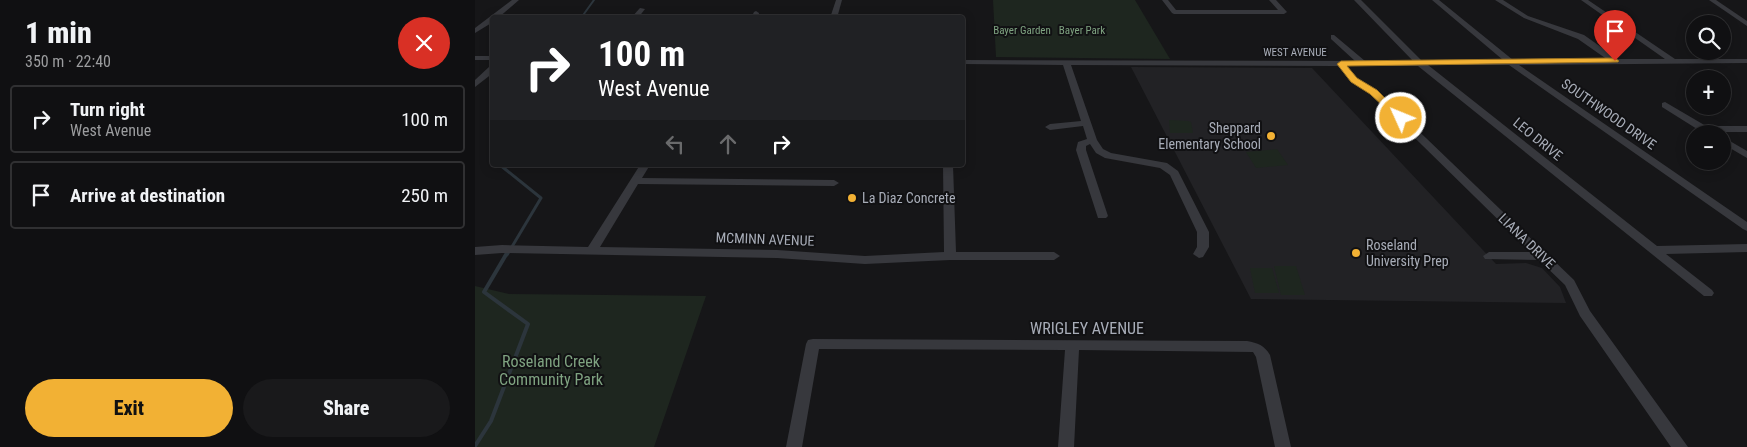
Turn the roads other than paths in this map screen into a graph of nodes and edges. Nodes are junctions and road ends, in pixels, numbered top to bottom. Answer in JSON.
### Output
{"nodes":[{"id":1,"x":516,"y":0,"type":"edge"},
{"id":2,"x":839,"y":0,"type":"edge"},
{"id":3,"x":1165,"y":0,"type":"edge"},
{"id":4,"x":1272,"y":0,"type":"edge"},
{"id":5,"x":1357,"y":0,"type":"edge"},
{"id":6,"x":1435,"y":0,"type":"edge"},
{"id":7,"x":1498,"y":0,"type":"edge"},
{"id":8,"x":1584,"y":0,"type":"edge"},
{"id":9,"x":1711,"y":0,"type":"edge"},
{"id":10,"x":642,"y":9,"type":"dead end"},
{"id":11,"x":497,"y":15,"type":"edge"},
{"id":12,"x":637,"y":15,"type":"edge"},
{"id":13,"x":834,"y":15,"type":"edge"},
{"id":14,"x":490,"y":20,"type":"edge"},
{"id":15,"x":1747,"y":24,"type":"edge"},
{"id":16,"x":475,"y":31,"type":"edge"},
{"id":17,"x":1334,"y":37,"type":"dead end"},
{"id":18,"x":475,"y":58,"type":"edge"},
{"id":19,"x":490,"y":58,"type":"edge"},
{"id":20,"x":1615,"y":61,"type":"junction"},
{"id":21,"x":1673,"y":61,"type":"junction"},
{"id":22,"x":1747,"y":61,"type":"edge"},
{"id":23,"x":965,"y":62,"type":"edge"},
{"id":24,"x":1067,"y":62,"type":"junction"},
{"id":25,"x":1510,"y":62,"type":"junction"},
{"id":26,"x":1420,"y":63,"type":"junction"},
{"id":27,"x":1341,"y":64,"type":"junction"},
{"id":28,"x":1362,"y":64,"type":"junction"},
{"id":29,"x":490,"y":71,"type":"edge"},
{"id":30,"x":475,"y":84,"type":"edge"},
{"id":31,"x":1665,"y":104,"type":"dead end"},
{"id":32,"x":1086,"y":123,"type":"junction"},
{"id":33,"x":1698,"y":125,"type":"edge"},
{"id":34,"x":1050,"y":127,"type":"dead end"},
{"id":35,"x":1747,"y":129,"type":"edge"},
{"id":36,"x":1731,"y":130,"type":"edge"},
{"id":37,"x":1092,"y":140,"type":"junction"},
{"id":38,"x":1731,"y":145,"type":"edge"},
{"id":39,"x":1747,"y":155,"type":"edge"},
{"id":40,"x":644,"y":167,"type":"edge"},
{"id":41,"x":948,"y":167,"type":"edge"},
{"id":42,"x":636,"y":180,"type":"junction"},
{"id":43,"x":834,"y":183,"type":"dead end"},
{"id":44,"x":1102,"y":216,"type":"dead end"},
{"id":45,"x":1747,"y":227,"type":"edge"},
{"id":46,"x":1747,"y":248,"type":"edge"},
{"id":47,"x":592,"y":250,"type":"junction"},
{"id":48,"x":1655,"y":250,"type":"junction"},
{"id":49,"x":475,"y":251,"type":"edge"},
{"id":50,"x":1199,"y":254,"type":"dead end"},
{"id":51,"x":950,"y":256,"type":"junction"},
{"id":52,"x":1054,"y":256,"type":"dead end"},
{"id":53,"x":1489,"y":256,"type":"dead end"},
{"id":54,"x":1542,"y":256,"type":"junction"},
{"id":55,"x":1708,"y":293,"type":"dead end"},
{"id":56,"x":1072,"y":346,"type":"junction"},
{"id":57,"x":794,"y":447,"type":"edge"},
{"id":58,"x":1066,"y":447,"type":"edge"},
{"id":59,"x":1283,"y":447,"type":"edge"},
{"id":60,"x":1680,"y":447,"type":"edge"}],
"edges":[{"from":1,"to":11,"type":"street"},
{"from":2,"to":13,"type":"street"},
{"from":3,"to":4,"type":"street"},
{"from":5,"to":26,"type":"street","name":"LEO DRIVE"},
{"from":6,"to":25,"type":"street","name":"SOUTHWOOD DRIVE"},
{"from":7,"to":20,"type":"street"},
{"from":8,"to":21,"type":"street"},
{"from":9,"to":15,"type":"street"},
{"from":10,"to":12,"type":"street"},
{"from":14,"to":16,"type":"street"},
{"from":17,"to":28,"type":"street"},
{"from":18,"to":19,"type":"street"},
{"from":20,"to":21,"type":"street","name":"WEST AVENUE"},
{"from":20,"to":25,"type":"street","name":"WEST AVENUE"},
{"from":21,"to":22,"type":"street","name":"WEST AVENUE"},
{"from":23,"to":24,"type":"street","name":"WEST AVENUE"},
{"from":24,"to":27,"type":"street","name":"WEST AVENUE"},
{"from":24,"to":32,"type":"street"},
{"from":25,"to":26,"type":"street","name":"WEST AVENUE"},
{"from":25,"to":45,"type":"street","name":"SOUTHWOOD DRIVE"},
{"from":26,"to":28,"type":"street","name":"WEST AVENUE"},
{"from":26,"to":48,"type":"street","name":"LEO DRIVE"},
{"from":27,"to":28,"type":"street","name":"WEST AVENUE"},
{"from":27,"to":54,"type":"street","name":"LIANA DRIVE"},
{"from":29,"to":30,"type":"street"},
{"from":31,"to":33,"type":"street"},
{"from":32,"to":34,"type":"street"},
{"from":32,"to":37,"type":"street"},
{"from":35,"to":36,"type":"street"},
{"from":37,"to":44,"type":"street"},
{"from":37,"to":50,"type":"street"},
{"from":38,"to":39,"type":"street"},
{"from":40,"to":42,"type":"street"},
{"from":41,"to":51,"type":"street"},
{"from":42,"to":43,"type":"street"},
{"from":42,"to":47,"type":"street"},
{"from":46,"to":48,"type":"street"},
{"from":47,"to":49,"type":"street","name":"MCMINN AVENUE"},
{"from":47,"to":51,"type":"street","name":"MCMINN AVENUE"},
{"from":48,"to":55,"type":"street","name":"LEO DRIVE"},
{"from":51,"to":52,"type":"street","name":"MCMINN AVENUE"},
{"from":53,"to":54,"type":"street"},
{"from":54,"to":60,"type":"street","name":"LIANA DRIVE"},
{"from":56,"to":57,"type":"street","name":"WRIGLEY AVENUE"},
{"from":56,"to":58,"type":"street"},
{"from":56,"to":59,"type":"street","name":"WRIGLEY AVENUE"}]}
